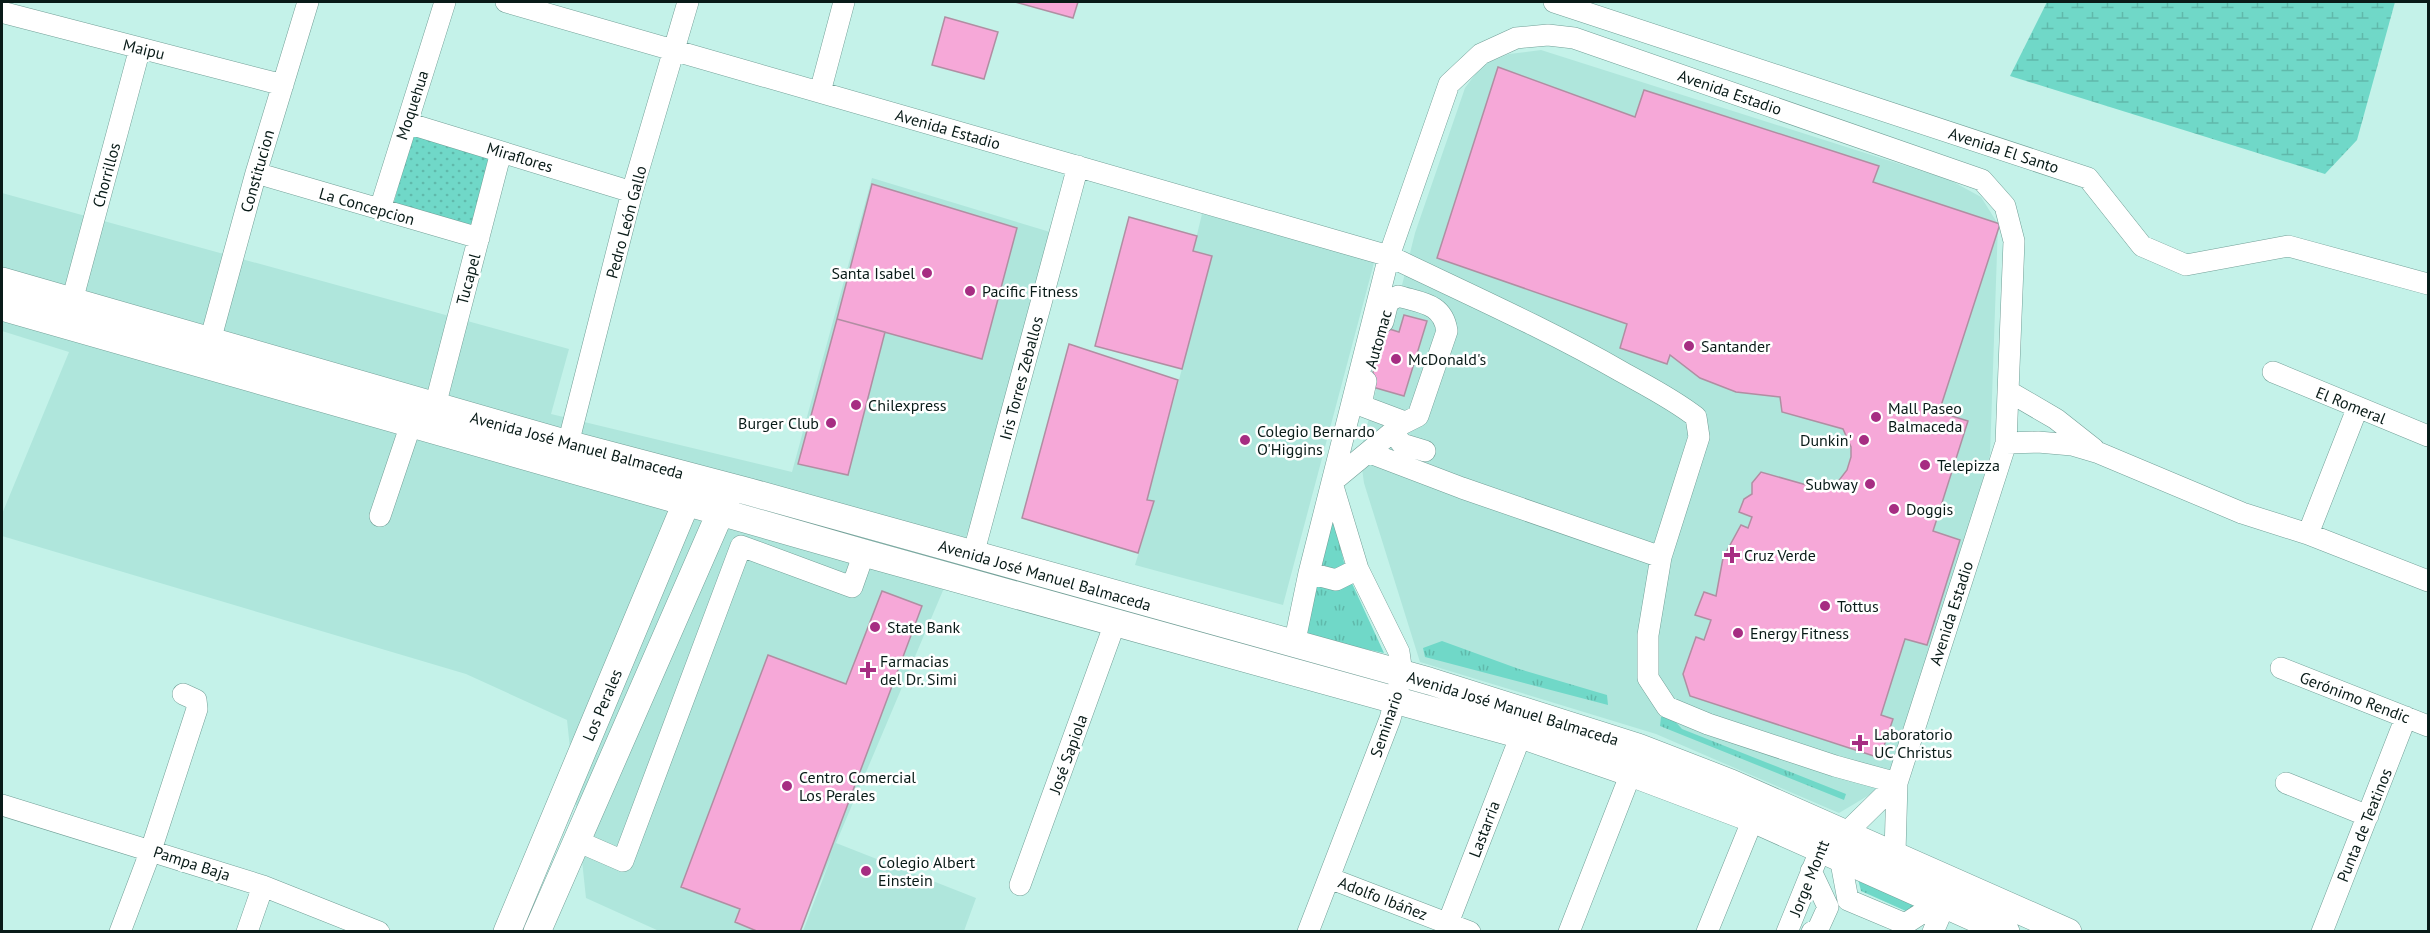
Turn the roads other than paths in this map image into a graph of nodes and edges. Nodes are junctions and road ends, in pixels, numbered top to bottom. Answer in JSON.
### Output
{"nodes":[{"id":1,"x":308,"y":2,"type":"edge"},
{"id":2,"x":445,"y":2,"type":"edge"},
{"id":3,"x":506,"y":2,"type":"edge"},
{"id":4,"x":688,"y":2,"type":"edge"},
{"id":5,"x":844,"y":2,"type":"edge"},
{"id":6,"x":1554,"y":2,"type":"edge"},
{"id":7,"x":536,"y":6,"type":"edge"},
{"id":8,"x":5,"y":14,"type":"edge"},
{"id":9,"x":140,"y":48,"type":"junction"},
{"id":10,"x":675,"y":50,"type":"junction"},
{"id":11,"x":283,"y":85,"type":"junction"},
{"id":12,"x":820,"y":92,"type":"junction"},
{"id":13,"x":407,"y":123,"type":"junction"},
{"id":14,"x":501,"y":152,"type":"junction"},
{"id":15,"x":1078,"y":166,"type":"junction"},
{"id":16,"x":256,"y":173,"type":"junction"},
{"id":17,"x":632,"y":192,"type":"junction"},
{"id":18,"x":380,"y":209,"type":"junction"},
{"id":19,"x":479,"y":238,"type":"junction"},
{"id":20,"x":1389,"y":256,"type":"junction"},
{"id":21,"x":2,"y":281,"type":"edge"},
{"id":22,"x":1442,"y":281,"type":"junction"},
{"id":23,"x":2428,"y":284,"type":"edge"},
{"id":24,"x":72,"y":301,"type":"junction"},
{"id":25,"x":2,"y":307,"type":"edge"},
{"id":26,"x":1433,"y":307,"type":"junction"},
{"id":27,"x":210,"y":341,"type":"junction"},
{"id":28,"x":2273,"y":372,"type":"dead end"},
{"id":29,"x":2008,"y":392,"type":"junction"},
{"id":30,"x":435,"y":406,"type":"junction"},
{"id":31,"x":2357,"y":409,"type":"junction"},
{"id":32,"x":411,"y":424,"type":"junction"},
{"id":33,"x":1403,"y":426,"type":"junction"},
{"id":34,"x":1432,"y":430,"type":"dead end"},
{"id":35,"x":2428,"y":436,"type":"edge"},
{"id":36,"x":2006,"y":443,"type":"junction"},
{"id":37,"x":568,"y":444,"type":"junction"},
{"id":38,"x":1425,"y":451,"type":"dead end"},
{"id":39,"x":1370,"y":453,"type":"junction"},
{"id":40,"x":2099,"y":453,"type":"junction"},
{"id":41,"x":1332,"y":482,"type":"junction"},
{"id":42,"x":692,"y":489,"type":"junction"},
{"id":43,"x":726,"y":499,"type":"junction"},
{"id":44,"x":380,"y":516,"type":"dead end"},
{"id":45,"x":2308,"y":534,"type":"junction"},
{"id":46,"x":864,"y":553,"type":"junction"},
{"id":47,"x":973,"y":555,"type":"junction"},
{"id":48,"x":1661,"y":557,"type":"junction"},
{"id":49,"x":1358,"y":568,"type":"junction"},
{"id":50,"x":1309,"y":573,"type":"junction"},
{"id":51,"x":2428,"y":581,"type":"edge"},
{"id":52,"x":1115,"y":623,"type":"junction"},
{"id":53,"x":1294,"y":645,"type":"junction"},
{"id":54,"x":2281,"y":668,"type":"dead end"},
{"id":55,"x":613,"y":679,"type":"junction"},
{"id":56,"x":1399,"y":687,"type":"junction"},
{"id":57,"x":183,"y":694,"type":"dead end"},
{"id":58,"x":640,"y":696,"type":"junction"},
{"id":59,"x":2406,"y":717,"type":"junction"},
{"id":60,"x":2428,"y":726,"type":"edge"},
{"id":61,"x":1521,"y":735,"type":"junction"},
{"id":62,"x":1631,"y":773,"type":"junction"},
{"id":63,"x":1897,"y":783,"type":"junction"},
{"id":64,"x":2286,"y":783,"type":"dead end"},
{"id":65,"x":2,"y":805,"type":"edge"},
{"id":66,"x":2368,"y":816,"type":"junction"},
{"id":67,"x":1753,"y":819,"type":"junction"},
{"id":68,"x":577,"y":841,"type":"junction"},
{"id":69,"x":1830,"y":847,"type":"junction"},
{"id":70,"x":152,"y":850,"type":"junction"},
{"id":71,"x":1895,"y":853,"type":"junction"},
{"id":72,"x":1329,"y":878,"type":"junction"},
{"id":73,"x":1020,"y":885,"type":"dead end"},
{"id":74,"x":263,"y":886,"type":"junction"},
{"id":75,"x":1848,"y":900,"type":"junction"},
{"id":76,"x":1942,"y":903,"type":"junction"},
{"id":77,"x":1828,"y":907,"type":"junction"},
{"id":78,"x":1448,"y":923,"type":"junction"},
{"id":79,"x":1900,"y":928,"type":"edge"},
{"id":80,"x":1818,"y":930,"type":"edge"},
{"id":81,"x":120,"y":932,"type":"edge"},
{"id":82,"x":247,"y":932,"type":"edge"},
{"id":83,"x":379,"y":932,"type":"edge"},
{"id":84,"x":507,"y":932,"type":"edge"},
{"id":85,"x":537,"y":932,"type":"edge"},
{"id":86,"x":1308,"y":932,"type":"edge"},
{"id":87,"x":1470,"y":932,"type":"edge"},
{"id":88,"x":1569,"y":932,"type":"edge"},
{"id":89,"x":1707,"y":932,"type":"edge"},
{"id":90,"x":1787,"y":932,"type":"edge"},
{"id":91,"x":1933,"y":932,"type":"edge"},
{"id":92,"x":2006,"y":932,"type":"edge"},
{"id":93,"x":2068,"y":932,"type":"edge"},
{"id":94,"x":2322,"y":932,"type":"edge"}],
"edges":[{"from":1,"to":11,"type":"street","name":"Constitucion"},
{"from":2,"to":13,"type":"street","name":"Moquehua"},
{"from":3,"to":7,"type":"street","name":"Avenida Estadio"},
{"from":4,"to":10,"type":"street","name":"Pedro León Gallo"},
{"from":5,"to":12,"type":"street"},
{"from":6,"to":23,"type":"street","name":"Avenida El Santo"},
{"from":7,"to":10,"type":"street","name":"Avenida Estadio"},
{"from":8,"to":9,"type":"street","name":"Maipu"},
{"from":9,"to":11,"type":"street","name":"Maipu"},
{"from":9,"to":24,"type":"street","name":"Chorrillos"},
{"from":10,"to":12,"type":"street","name":"Avenida Estadio"},
{"from":10,"to":17,"type":"street","name":"Pedro León Gallo"},
{"from":11,"to":16,"type":"street","name":"Constitucion"},
{"from":12,"to":15,"type":"street","name":"Avenida Estadio"},
{"from":13,"to":14,"type":"street","name":"Miraflores"},
{"from":13,"to":18,"type":"street","name":"Moquehua"},
{"from":14,"to":17,"type":"street","name":"Miraflores"},
{"from":14,"to":19,"type":"street","name":"Tucapel"},
{"from":15,"to":20,"type":"street","name":"Avenida Estadio"},
{"from":15,"to":47,"type":"street","name":"Iris Torres Zeballos"},
{"from":16,"to":18,"type":"street","name":"La Concepcion"},
{"from":16,"to":27,"type":"street","name":"Constitucion"},
{"from":17,"to":37,"type":"street","name":"Pedro León Gallo"},
{"from":18,"to":19,"type":"street","name":"La Concepcion"},
{"from":19,"to":30,"type":"street","name":"Tucapel"},
{"from":20,"to":22,"type":"street"},
{"from":20,"to":29,"type":"street","name":"Avenida Estadio"},
{"from":20,"to":41,"type":"street","name":"Avenida Estadio"},
{"from":21,"to":24,"type":"main road","name":"Avenida José Manuel Balmaceda"},
{"from":22,"to":26,"type":"street"},
{"from":22,"to":48,"type":"street"},
{"from":24,"to":27,"type":"main road","name":"Avenida José Manuel Balmaceda"},
{"from":25,"to":32,"type":"main road","name":"Avenida José Manuel Balmaceda"},
{"from":26,"to":33,"type":"street"},
{"from":26,"to":33,"type":"street","name":"Automac"},
{"from":27,"to":30,"type":"main road","name":"Avenida José Manuel Balmaceda"},
{"from":28,"to":31,"type":"street","name":"El Romeral"},
{"from":29,"to":36,"type":"street","name":"Avenida Estadio"},
{"from":29,"to":40,"type":"street"},
{"from":30,"to":37,"type":"main road","name":"Avenida José Manuel Balmaceda"},
{"from":31,"to":35,"type":"street","name":"El Romeral"},
{"from":31,"to":45,"type":"street"},
{"from":32,"to":42,"type":"main road","name":"Avenida José Manuel Balmaceda"},
{"from":32,"to":44,"type":"street"},
{"from":33,"to":34,"type":"street"},
{"from":33,"to":38,"type":"street"},
{"from":33,"to":39,"type":"street"},
{"from":36,"to":40,"type":"street"},
{"from":36,"to":63,"type":"street","name":"Avenida Estadio"},
{"from":37,"to":42,"type":"main road","name":"Avenida José Manuel Balmaceda"},
{"from":39,"to":41,"type":"street"},
{"from":39,"to":48,"type":"street"},
{"from":40,"to":45,"type":"street"},
{"from":41,"to":49,"type":"street","name":"Seminario"},
{"from":41,"to":50,"type":"street","name":"Avenida Estadio"},
{"from":42,"to":43,"type":"main road","name":"Avenida José Manuel Balmaceda"},
{"from":42,"to":55,"type":"main road","name":"Los Perales"},
{"from":43,"to":46,"type":"main road","name":"Avenida José Manuel Balmaceda"},
{"from":43,"to":47,"type":"main road","name":"Avenida José Manuel Balmaceda"},
{"from":43,"to":58,"type":"main road","name":"Los Perales"},
{"from":45,"to":51,"type":"street"},
{"from":46,"to":52,"type":"main road","name":"Avenida José Manuel Balmaceda"},
{"from":46,"to":68,"type":"street"},
{"from":47,"to":53,"type":"main road","name":"Avenida José Manuel Balmaceda"},
{"from":48,"to":63,"type":"street"},
{"from":49,"to":50,"type":"street"},
{"from":49,"to":56,"type":"street","name":"Seminario"},
{"from":50,"to":53,"type":"street","name":"Avenida Estadio"},
{"from":52,"to":56,"type":"main road","name":"Avenida José Manuel Balmaceda"},
{"from":52,"to":73,"type":"street","name":"José Sapiola"},
{"from":53,"to":56,"type":"main road","name":"Avenida José Manuel Balmaceda"},
{"from":54,"to":59,"type":"street","name":"Gerónimo Rendic"},
{"from":55,"to":58,"type":"main road"},
{"from":55,"to":84,"type":"main road","name":"Los Perales"},
{"from":56,"to":61,"type":"main road","name":"Avenida José Manuel Balmaceda"},
{"from":56,"to":69,"type":"main road","name":"Avenida José Manuel Balmaceda"},
{"from":56,"to":72,"type":"street","name":"Seminario"},
{"from":57,"to":70,"type":"street"},
{"from":58,"to":68,"type":"main road","name":"Los Perales"},
{"from":59,"to":60,"type":"street","name":"Gerónimo Rendic"},
{"from":59,"to":66,"type":"street","name":"Punta de Teatinos"},
{"from":61,"to":62,"type":"main road","name":"Avenida José Manuel Balmaceda"},
{"from":61,"to":78,"type":"street","name":"Lastarria"},
{"from":62,"to":67,"type":"main road","name":"Avenida José Manuel Balmaceda"},
{"from":62,"to":88,"type":"street"},
{"from":63,"to":69,"type":"street","name":"Avenida Estadio"},
{"from":63,"to":71,"type":"street","name":"Avenida Estadio"},
{"from":64,"to":66,"type":"street"},
{"from":65,"to":70,"type":"street","name":"Pampa Baja"},
{"from":66,"to":94,"type":"street","name":"Punta de Teatinos"},
{"from":67,"to":69,"type":"main road","name":"Avenida José Manuel Balmaceda"},
{"from":67,"to":89,"type":"street"},
{"from":68,"to":85,"type":"main road","name":"Los Perales"},
{"from":69,"to":71,"type":"main road","name":"Avenida José Manuel Balmaceda"},
{"from":69,"to":75,"type":"street"},
{"from":69,"to":76,"type":"main road","name":"Avenida José Manuel Balmaceda"},
{"from":69,"to":77,"type":"street"},
{"from":69,"to":90,"type":"street","name":"Jorge Montt"},
{"from":70,"to":74,"type":"street","name":"Pampa Baja"},
{"from":70,"to":81,"type":"street"},
{"from":71,"to":93,"type":"main road","name":"Avenida José Manuel Balmaceda"},
{"from":72,"to":78,"type":"street","name":"Adolfo Ibáñez"},
{"from":72,"to":86,"type":"street","name":"Seminario"},
{"from":74,"to":82,"type":"street"},
{"from":74,"to":83,"type":"street","name":"Pampa Baja"},
{"from":75,"to":77,"type":"street"},
{"from":75,"to":79,"type":"street"},
{"from":76,"to":79,"type":"street"},
{"from":76,"to":91,"type":"street"},
{"from":76,"to":92,"type":"main road","name":"Avenida José Manuel Balmaceda"},
{"from":77,"to":80,"type":"street"},
{"from":78,"to":87,"type":"street","name":"Adolfo Ibáñez"}]}
